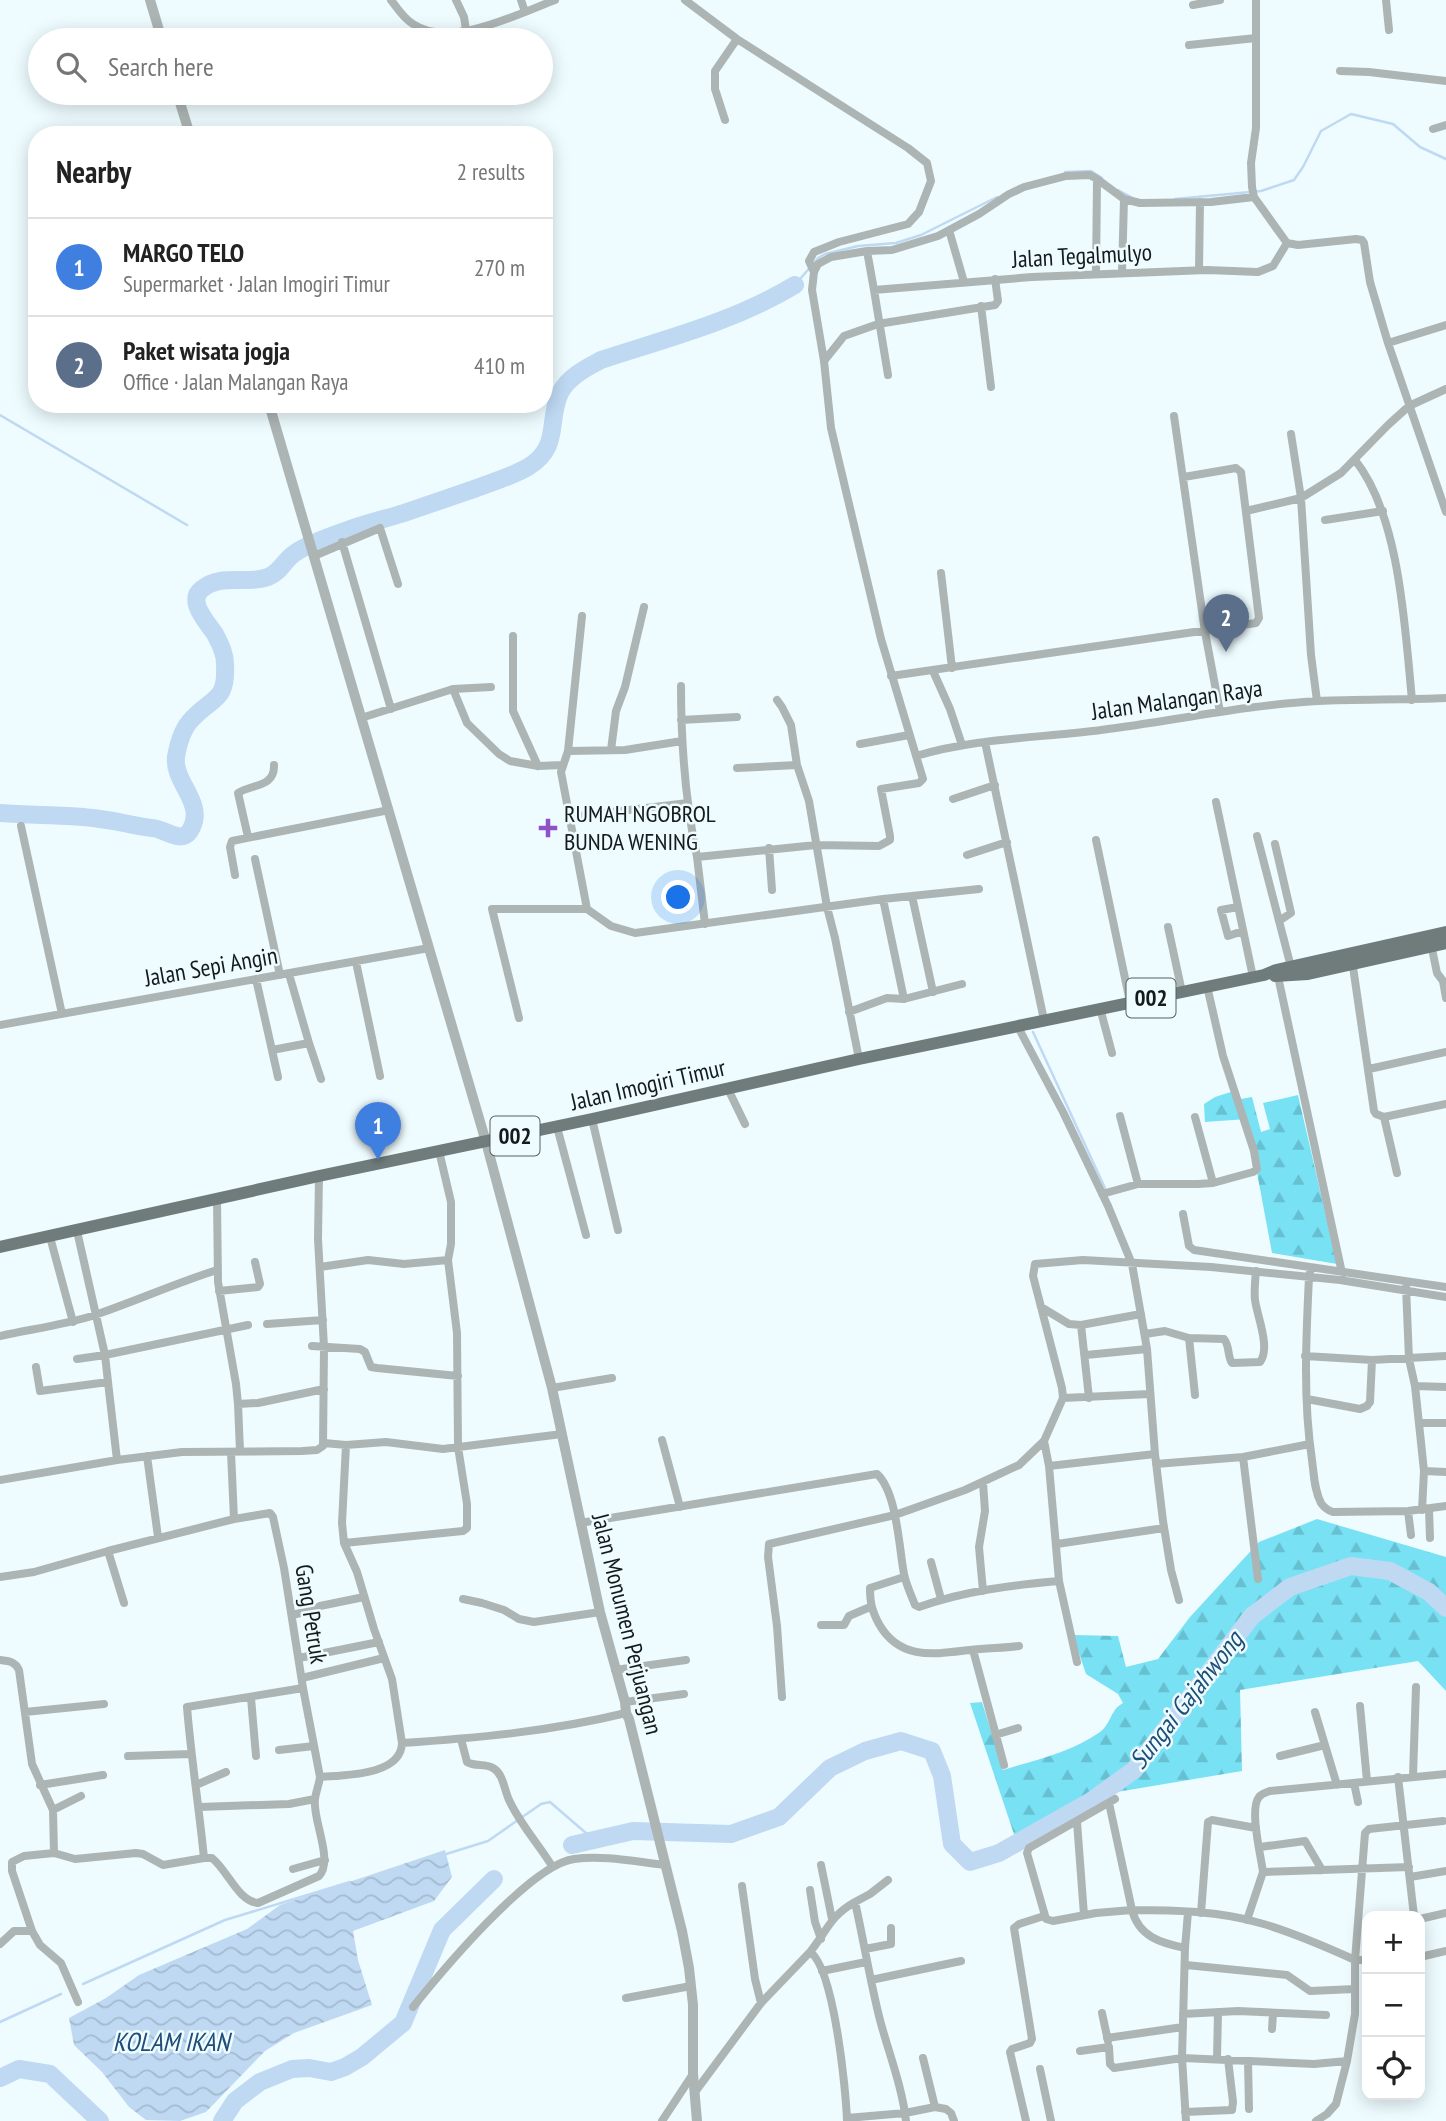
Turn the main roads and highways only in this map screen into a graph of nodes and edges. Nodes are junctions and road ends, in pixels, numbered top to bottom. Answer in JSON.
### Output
{"nodes":[{"id":1,"x":1446,"y":932,"type":"edge"},
{"id":2,"x":1431,"y":941,"type":"junction"},
{"id":3,"x":1446,"y":943,"type":"edge"},
{"id":4,"x":1351,"y":959,"type":"junction"},
{"id":5,"x":1268,"y":975,"type":"junction"},
{"id":6,"x":0,"y":1247,"type":"edge"}],
"edges":[{"from":1,"to":2,"type":"main road","name":"Jalan Imogiri Timur","number":"002"},
{"from":2,"to":3,"type":"main road","name":"Jalan Imogiri Timur","number":"002"},
{"from":2,"to":4,"type":"main road","name":"Jalan Imogiri Timur","number":"002"},
{"from":4,"to":5,"type":"main road","name":"Jalan Imogiri Timur","number":"002"},
{"from":4,"to":5,"type":"main road","name":"Jalan Imogiri Timur","number":"002"},
{"from":5,"to":6,"type":"main road","name":"Jalan Imogiri Timur","number":"002"}]}
